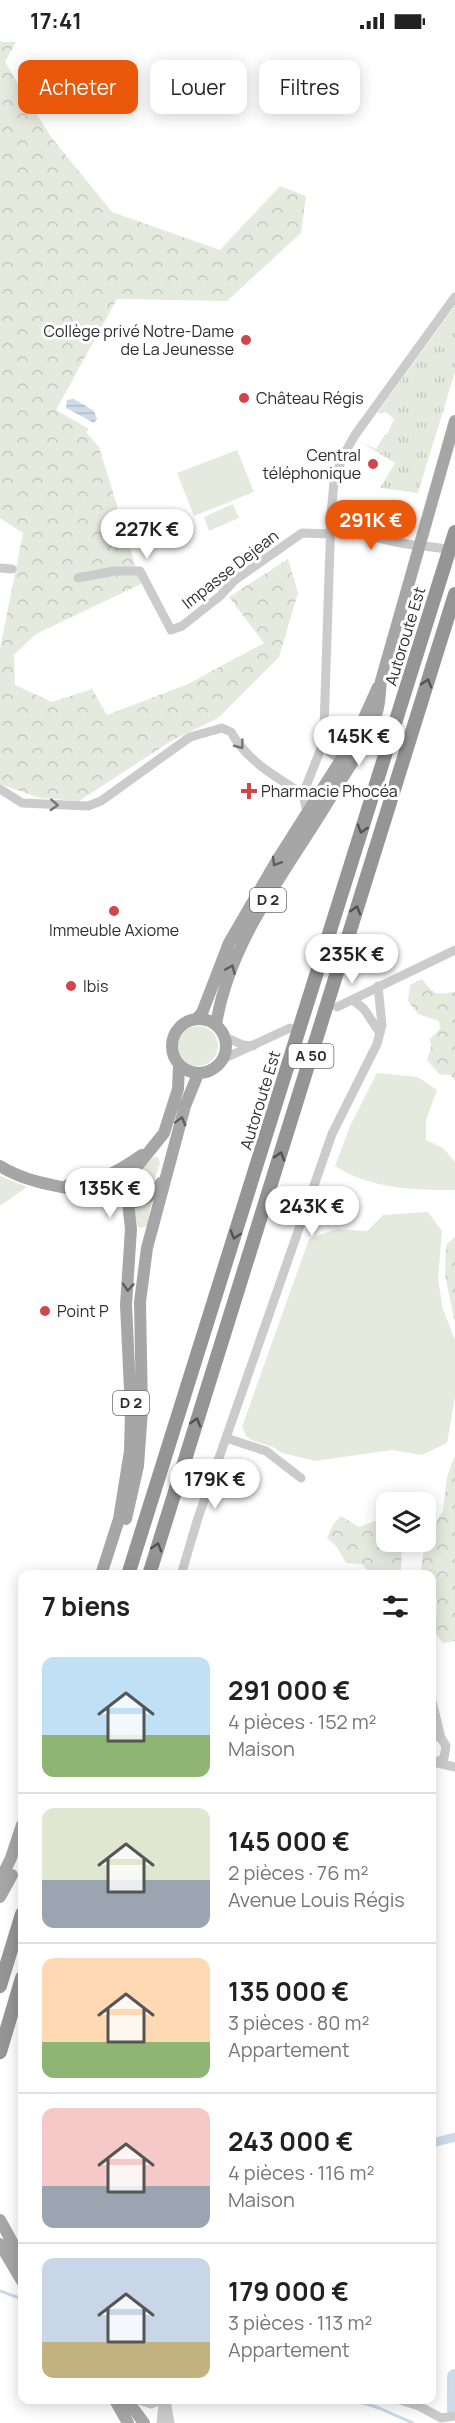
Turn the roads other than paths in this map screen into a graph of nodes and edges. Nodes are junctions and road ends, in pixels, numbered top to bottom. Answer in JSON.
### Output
{"nodes":[{"id":1,"x":455,"y":297,"type":"edge"},
{"id":2,"x":455,"y":421,"type":"edge"},
{"id":3,"x":330,"y":529,"type":"junction"},
{"id":4,"x":455,"y":532,"type":"edge"},
{"id":5,"x":420,"y":546,"type":"junction"},
{"id":6,"x":455,"y":551,"type":"edge"},
{"id":7,"x":0,"y":568,"type":"edge"},
{"id":8,"x":12,"y":569,"type":"dead end"},
{"id":9,"x":78,"y":578,"type":"dead end"},
{"id":10,"x":455,"y":594,"type":"edge"},
{"id":11,"x":381,"y":681,"type":"junction"},
{"id":12,"x":322,"y":746,"type":"junction"},
{"id":13,"x":341,"y":760,"type":"junction"},
{"id":14,"x":340,"y":783,"type":"junction"},
{"id":15,"x":0,"y":789,"type":"edge"},
{"id":16,"x":303,"y":794,"type":"junction"},
{"id":17,"x":307,"y":812,"type":"junction"},
{"id":18,"x":455,"y":950,"type":"edge"},
{"id":19,"x":378,"y":986,"type":"junction"},
{"id":20,"x":353,"y":1000,"type":"junction"},
{"id":21,"x":336,"y":1007,"type":"dead end"},
{"id":22,"x":196,"y":1019,"type":"junction"},
{"id":23,"x":216,"y":1025,"type":"junction"},
{"id":24,"x":290,"y":1028,"type":"dead end"},
{"id":25,"x":380,"y":1033,"type":"junction"},
{"id":26,"x":225,"y":1037,"type":"junction"},
{"id":27,"x":253,"y":1046,"type":"junction"},
{"id":28,"x":223,"y":1059,"type":"junction"},
{"id":29,"x":179,"y":1066,"type":"junction"},
{"id":30,"x":198,"y":1074,"type":"junction"},
{"id":31,"x":159,"y":1141,"type":"junction"},
{"id":32,"x":0,"y":1166,"type":"edge"},
{"id":33,"x":168,"y":1170,"type":"junction"},
{"id":34,"x":56,"y":1185,"type":"junction"},
{"id":35,"x":104,"y":1196,"type":"junction"},
{"id":36,"x":129,"y":1203,"type":"junction"},
{"id":37,"x":131,"y":1228,"type":"junction"},
{"id":38,"x":226,"y":1438,"type":"junction"},
{"id":39,"x":301,"y":1478,"type":"dead end"},
{"id":40,"x":103,"y":1570,"type":"edge"},
{"id":41,"x":110,"y":1570,"type":"edge"},
{"id":42,"x":130,"y":1570,"type":"edge"},
{"id":43,"x":150,"y":1570,"type":"edge"},
{"id":44,"x":184,"y":1570,"type":"edge"},
{"id":45,"x":436,"y":1736,"type":"edge"},
{"id":46,"x":446,"y":1750,"type":"junction"},
{"id":47,"x":455,"y":1760,"type":"edge"},
{"id":48,"x":436,"y":1763,"type":"edge"},
{"id":49,"x":436,"y":1764,"type":"edge"},
{"id":50,"x":455,"y":1767,"type":"edge"},
{"id":51,"x":18,"y":1837,"type":"edge"},
{"id":52,"x":18,"y":1859,"type":"edge"},
{"id":53,"x":0,"y":1881,"type":"edge"},
{"id":54,"x":0,"y":1897,"type":"edge"},
{"id":55,"x":18,"y":1927,"type":"edge"},
{"id":56,"x":0,"y":1986,"type":"edge"},
{"id":57,"x":18,"y":1991,"type":"edge"},
{"id":58,"x":0,"y":2052,"type":"edge"},
{"id":59,"x":0,"y":2220,"type":"edge"},
{"id":60,"x":0,"y":2244,"type":"edge"},
{"id":61,"x":18,"y":2253,"type":"edge"},
{"id":62,"x":18,"y":2274,"type":"edge"},
{"id":63,"x":117,"y":2404,"type":"edge"},
{"id":64,"x":130,"y":2404,"type":"edge"},
{"id":65,"x":163,"y":2404,"type":"edge"},
{"id":66,"x":165,"y":2404,"type":"edge"},
{"id":67,"x":413,"y":2404,"type":"edge"},
{"id":68,"x":455,"y":2416,"type":"edge"},
{"id":69,"x":128,"y":2423,"type":"edge"},
{"id":70,"x":144,"y":2423,"type":"edge"},
{"id":71,"x":161,"y":2423,"type":"edge"},
{"id":72,"x":170,"y":2423,"type":"edge"}],
"edges":[{"from":1,"to":3,"type":"street"},
{"from":2,"to":5,"type":"main road","number":"D 2"},
{"from":3,"to":5,"type":"street"},
{"from":3,"to":9,"type":"street","name":"Impasse Dejean"},
{"from":3,"to":12,"type":"street"},
{"from":4,"to":42,"type":"highway","name":"Autoroute Est","number":"A 50","one_way":true},
{"from":5,"to":6,"type":"street"},
{"from":5,"to":11,"type":"main road","number":"D 2"},
{"from":7,"to":8,"type":"street"},
{"from":43,"to":10,"type":"highway","number":"A 50","one_way":true},
{"from":11,"to":13,"type":"main road","number":"D 2"},
{"from":11,"to":14,"type":"main road","number":"D 2"},
{"from":12,"to":13,"type":"street"},
{"from":12,"to":16,"type":"street"},
{"from":13,"to":14,"type":"street"},
{"from":13,"to":17,"type":"main road","number":"D 2"},
{"from":23,"to":14,"type":"main road","number":"D 2","one_way":true},
{"from":15,"to":16,"type":"street","one_way":true},
{"from":16,"to":17,"type":"street"},
{"from":17,"to":22,"type":"main road","number":"D 2","one_way":true},
{"from":18,"to":19,"type":"street"},
{"from":19,"to":20,"type":"street"},
{"from":19,"to":25,"type":"street"},
{"from":20,"to":21,"type":"street"},
{"from":20,"to":25,"type":"street"},
{"from":22,"to":23,"type":"main road"},
{"from":22,"to":29,"type":"main road"},
{"from":23,"to":26,"type":"main road"},
{"from":24,"to":27,"type":"street"},
{"from":25,"to":38,"type":"street"},
{"from":26,"to":27,"type":"street"},
{"from":26,"to":28,"type":"main road"},
{"from":27,"to":28,"type":"street"},
{"from":28,"to":30,"type":"main road"},
{"from":29,"to":30,"type":"main road"},
{"from":29,"to":31,"type":"main road","number":"D 2"},
{"from":33,"to":30,"type":"main road","number":"D 2","one_way":true},
{"from":31,"to":34,"type":"main road"},
{"from":31,"to":36,"type":"main road","number":"D 2"},
{"from":32,"to":34,"type":"main road"},
{"from":33,"to":36,"type":"main road"},
{"from":33,"to":41,"type":"main road","number":"D 2"},
{"from":34,"to":35,"type":"main road"},
{"from":35,"to":36,"type":"main road"},
{"from":35,"to":37,"type":"main road"},
{"from":36,"to":37,"type":"main road","number":"D 2"},
{"from":37,"to":40,"type":"main road","number":"D 2","one_way":true},
{"from":38,"to":39,"type":"street"},
{"from":38,"to":44,"type":"street"},
{"from":45,"to":46,"type":"street"},
{"from":46,"to":47,"type":"street"},
{"from":46,"to":48,"type":"street"},
{"from":49,"to":50,"type":"street"},
{"from":51,"to":53,"type":"main road"},
{"from":52,"to":54,"type":"main road"},
{"from":55,"to":56,"type":"highway"},
{"from":57,"to":58,"type":"highway"},
{"from":59,"to":61,"type":"main road"},
{"from":60,"to":62,"type":"main road"},
{"from":63,"to":69,"type":"main road"},
{"from":64,"to":70,"type":"main road"},
{"from":65,"to":71,"type":"street"},
{"from":66,"to":72,"type":"street"},
{"from":67,"to":68,"type":"street"}]}
